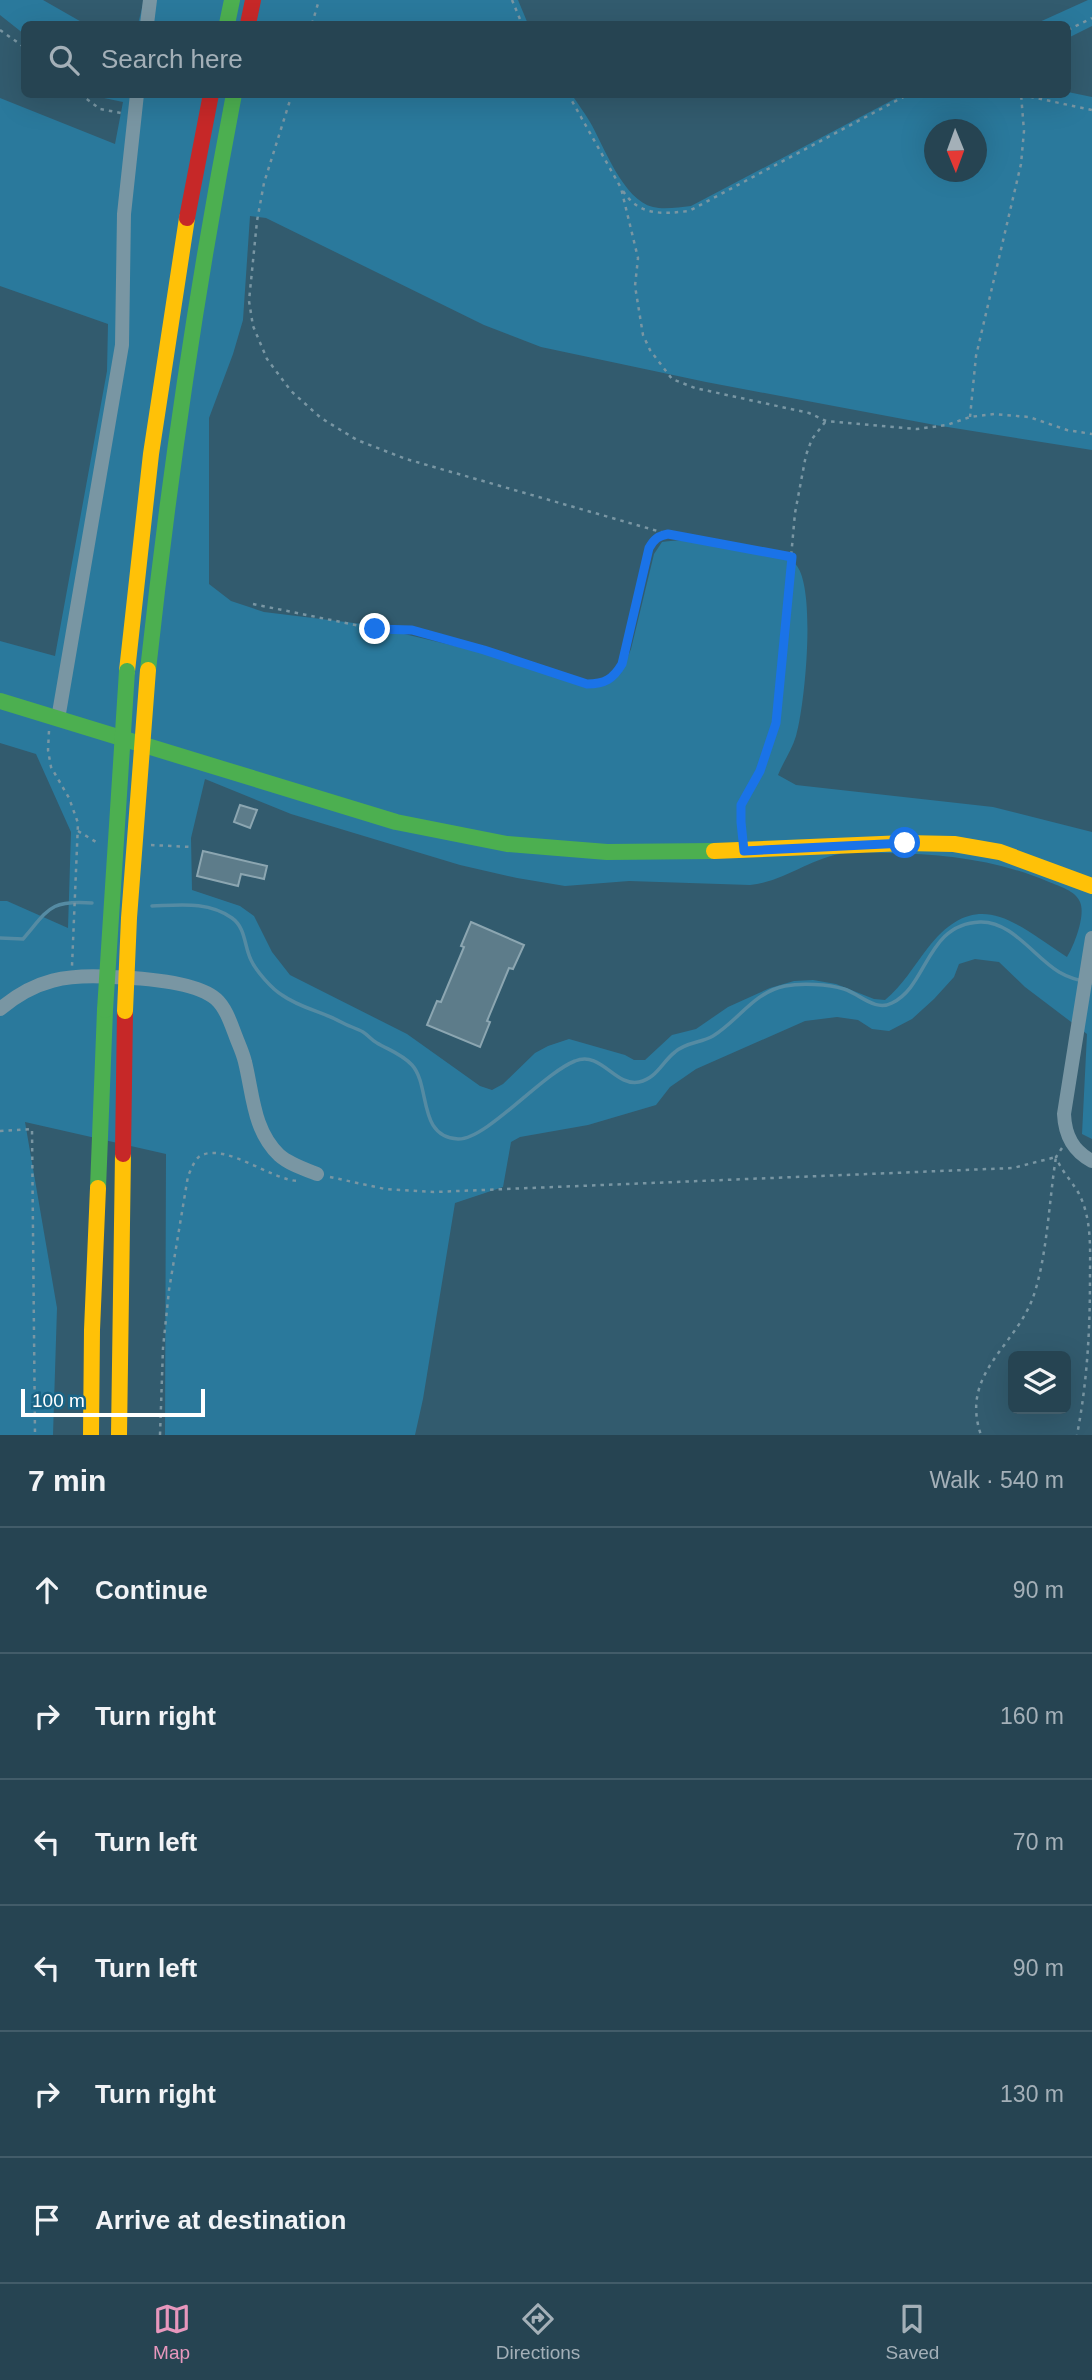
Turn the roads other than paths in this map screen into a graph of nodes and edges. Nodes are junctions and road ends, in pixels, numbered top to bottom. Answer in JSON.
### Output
{"nodes":[{"id":1,"x":150,"y":0,"type":"edge"},
{"id":2,"x":232,"y":0,"type":"edge"},
{"id":3,"x":253,"y":0,"type":"edge"},
{"id":4,"x":147,"y":21,"type":"edge"},
{"id":5,"x":228,"y":21,"type":"edge"},
{"id":6,"x":249,"y":21,"type":"edge"},
{"id":7,"x":136,"y":98,"type":"edge"},
{"id":8,"x":210,"y":98,"type":"edge"},
{"id":9,"x":233,"y":98,"type":"edge"},
{"id":10,"x":0,"y":701,"type":"edge"},
{"id":11,"x":55,"y":718,"type":"junction"},
{"id":12,"x":1092,"y":887,"type":"edge"},
{"id":13,"x":1092,"y":938,"type":"edge"},
{"id":14,"x":0,"y":1009,"type":"edge"},
{"id":15,"x":1092,"y":1161,"type":"edge"},
{"id":16,"x":317,"y":1174,"type":"road end"},
{"id":17,"x":91,"y":1435,"type":"edge"},
{"id":18,"x":119,"y":1435,"type":"edge"}],
"edges":[{"from":1,"to":4,"type":"street"},
{"from":2,"to":5,"type":"main road"},
{"from":3,"to":6,"type":"main road"},
{"from":7,"to":11,"type":"street"},
{"from":8,"to":17,"type":"main road","bridge":true},
{"from":9,"to":18,"type":"main road","bridge":true},
{"from":10,"to":11,"type":"main road"},
{"from":11,"to":12,"type":"main road"},
{"from":13,"to":15,"type":"street"},
{"from":14,"to":16,"type":"street"}]}
